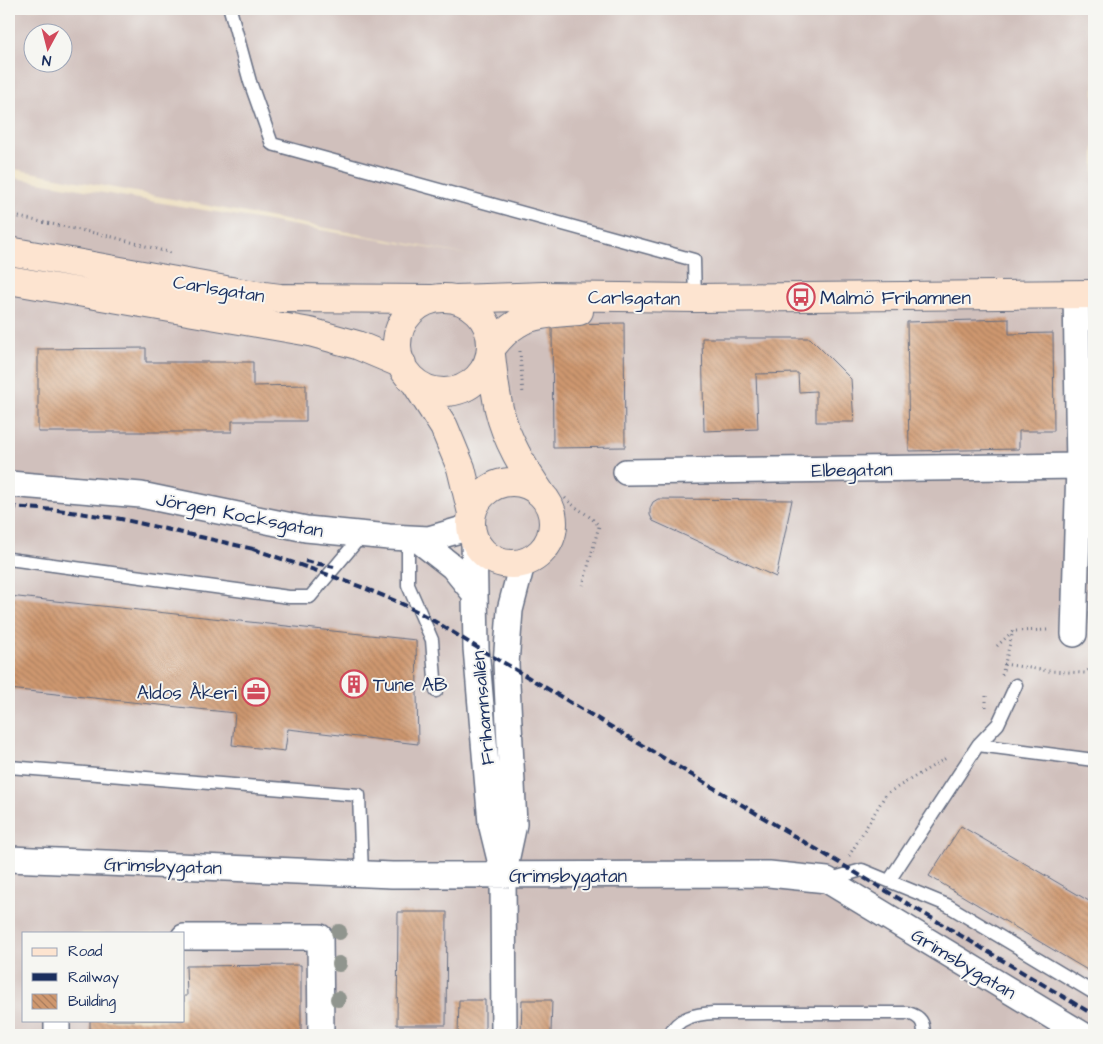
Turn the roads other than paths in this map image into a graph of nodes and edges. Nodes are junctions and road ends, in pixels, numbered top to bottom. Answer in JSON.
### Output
{"nodes":[{"id":1,"x":230,"y":9,"type":"edge"},
{"id":2,"x":9,"y":252,"type":"edge"},
{"id":3,"x":9,"y":280,"type":"edge"},
{"id":4,"x":1085,"y":294,"type":"edge"},
{"id":5,"x":443,"y":299,"type":"junction"},
{"id":6,"x":695,"y":303,"type":"junction"},
{"id":7,"x":491,"y":351,"type":"junction"},
{"id":8,"x":408,"y":373,"type":"junction"},
{"id":9,"x":1079,"y":466,"type":"junction"},
{"id":10,"x":626,"y":472,"type":"dead end"},
{"id":11,"x":9,"y":484,"type":"edge"},
{"id":12,"x":552,"y":495,"type":"junction"},
{"id":13,"x":472,"y":526,"type":"junction"},
{"id":14,"x":362,"y":535,"type":"junction"},
{"id":15,"x":412,"y":538,"type":"junction"},
{"id":16,"x":9,"y":559,"type":"edge"},
{"id":17,"x":522,"y":564,"type":"junction"},
{"id":18,"x":475,"y":594,"type":"junction"},
{"id":19,"x":1074,"y":634,"type":"road end"},
{"id":20,"x":1016,"y":685,"type":"dead end"},
{"id":21,"x":436,"y":691,"type":"dead end"},
{"id":22,"x":978,"y":745,"type":"junction"},
{"id":23,"x":1094,"y":760,"type":"edge"},
{"id":24,"x":9,"y":768,"type":"edge"},
{"id":25,"x":9,"y":859,"type":"edge"},
{"id":26,"x":362,"y":874,"type":"junction"},
{"id":27,"x":503,"y":875,"type":"junction"},
{"id":28,"x":827,"y":880,"type":"junction"},
{"id":29,"x":889,"y":881,"type":"junction"},
{"id":30,"x":185,"y":937,"type":"edge"},
{"id":31,"x":1094,"y":993,"type":"edge"},
{"id":32,"x":57,"y":1022,"type":"edge"},
{"id":33,"x":57,"y":1035,"type":"edge"},
{"id":34,"x":322,"y":1035,"type":"edge"},
{"id":35,"x":504,"y":1035,"type":"edge"},
{"id":36,"x":669,"y":1035,"type":"edge"},
{"id":37,"x":924,"y":1035,"type":"edge"},
{"id":38,"x":1083,"y":1035,"type":"edge"}],
"edges":[{"from":1,"to":6,"type":"lane"},
{"from":2,"to":5,"type":"street","name":"Carlsgatan"},
{"from":3,"to":8,"type":"street","name":"Carlsgatan"},
{"from":4,"to":6,"type":"street","name":"Carlsgatan"},
{"from":4,"to":9,"type":"street"},
{"from":5,"to":6,"type":"street","name":"Carlsgatan"},
{"from":5,"to":7,"type":"street"},
{"from":5,"to":8,"type":"street"},
{"from":6,"to":7,"type":"street","name":"Carlsgatan"},
{"from":7,"to":8,"type":"street"},
{"from":7,"to":12,"type":"street"},
{"from":8,"to":13,"type":"street","name":"Frihamnsallén"},
{"from":9,"to":10,"type":"street","name":"Elbegatan"},
{"from":9,"to":19,"type":"street"},
{"from":11,"to":14,"type":"street","name":"Jörgen Kocksgatan"},
{"from":12,"to":13,"type":"street"},
{"from":12,"to":17,"type":"street"},
{"from":13,"to":15,"type":"street","name":"Jörgen Kocksgatan"},
{"from":13,"to":17,"type":"street"},
{"from":13,"to":18,"type":"street","name":"Frihamnsallén"},
{"from":14,"to":15,"type":"street","name":"Jörgen Kocksgatan"},
{"from":14,"to":16,"type":"lane"},
{"from":15,"to":18,"type":"street"},
{"from":15,"to":21,"type":"lane"},
{"from":17,"to":27,"type":"street","name":"Frihamnsallén"},
{"from":18,"to":27,"type":"street","name":"Frihamnsallén"},
{"from":20,"to":22,"type":"lane"},
{"from":22,"to":23,"type":"lane"},
{"from":22,"to":29,"type":"lane"},
{"from":24,"to":26,"type":"lane"},
{"from":25,"to":26,"type":"street","name":"Grimsbygatan"},
{"from":26,"to":27,"type":"street","name":"Grimsbygatan"},
{"from":27,"to":28,"type":"street","name":"Grimsbygatan"},
{"from":27,"to":35,"type":"street","name":"Frihamnsallén"},
{"from":28,"to":29,"type":"lane"},
{"from":28,"to":38,"type":"street","name":"Grimsbygatan"},
{"from":29,"to":31,"type":"lane"},
{"from":30,"to":34,"type":"street"},
{"from":32,"to":33,"type":"street"},
{"from":36,"to":37,"type":"lane"}]}
